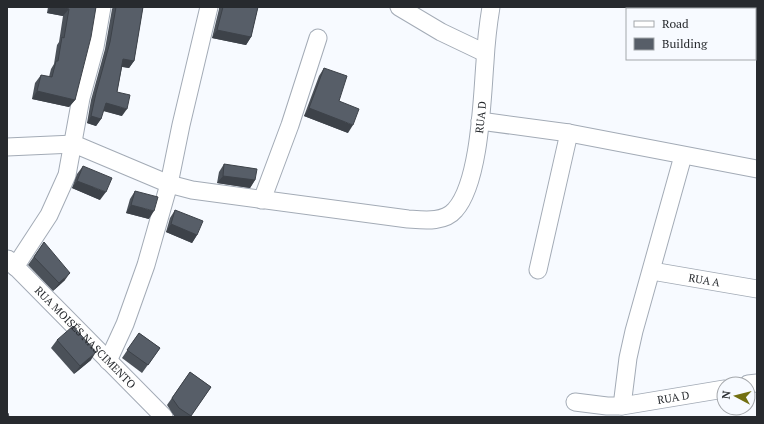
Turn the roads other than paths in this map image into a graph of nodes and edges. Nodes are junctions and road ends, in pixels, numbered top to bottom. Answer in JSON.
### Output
{"nodes":[{"id":1,"x":102,"y":7,"type":"edge"},
{"id":2,"x":209,"y":7,"type":"edge"},
{"id":3,"x":398,"y":7,"type":"edge"},
{"id":4,"x":490,"y":7,"type":"edge"},
{"id":5,"x":318,"y":38,"type":"dead end"},
{"id":6,"x":486,"y":53,"type":"junction"},
{"id":7,"x":480,"y":121,"type":"junction"},
{"id":8,"x":568,"y":133,"type":"junction"},
{"id":9,"x":74,"y":144,"type":"junction"},
{"id":10,"x":7,"y":147,"type":"edge"},
{"id":11,"x":683,"y":156,"type":"junction"},
{"id":12,"x":757,"y":169,"type":"edge"},
{"id":13,"x":169,"y":184,"type":"junction"},
{"id":14,"x":262,"y":200,"type":"junction"},
{"id":15,"x":11,"y":262,"type":"edge"},
{"id":16,"x":538,"y":270,"type":"dead end"},
{"id":17,"x":652,"y":271,"type":"junction"},
{"id":18,"x":757,"y":289,"type":"edge"},
{"id":19,"x":108,"y":361,"type":"junction"},
{"id":20,"x":716,"y":390,"type":"edge"},
{"id":21,"x":575,"y":402,"type":"dead end"},
{"id":22,"x":622,"y":406,"type":"junction"},
{"id":23,"x":164,"y":417,"type":"edge"}],
"edges":[{"from":1,"to":9,"type":"street"},
{"from":2,"to":13,"type":"street"},
{"from":3,"to":6,"type":"street"},
{"from":4,"to":6,"type":"street","name":"RUA D"},
{"from":5,"to":14,"type":"street"},
{"from":6,"to":7,"type":"street","name":"RUA D"},
{"from":7,"to":8,"type":"street"},
{"from":7,"to":14,"type":"street","name":"RUA D"},
{"from":8,"to":11,"type":"street"},
{"from":8,"to":16,"type":"street"},
{"from":9,"to":10,"type":"street"},
{"from":9,"to":13,"type":"street"},
{"from":9,"to":15,"type":"street"},
{"from":11,"to":12,"type":"street"},
{"from":11,"to":17,"type":"street"},
{"from":13,"to":14,"type":"street"},
{"from":13,"to":19,"type":"street"},
{"from":15,"to":19,"type":"street","name":"RUA MOISÉS NASCIMENTO"},
{"from":17,"to":18,"type":"street","name":"RUA A"},
{"from":17,"to":22,"type":"street"},
{"from":19,"to":23,"type":"street","name":"RUA MOISÉS NASCIMENTO"},
{"from":20,"to":22,"type":"street","name":"RUA D"},
{"from":21,"to":22,"type":"street","name":"RUA D"}]}
